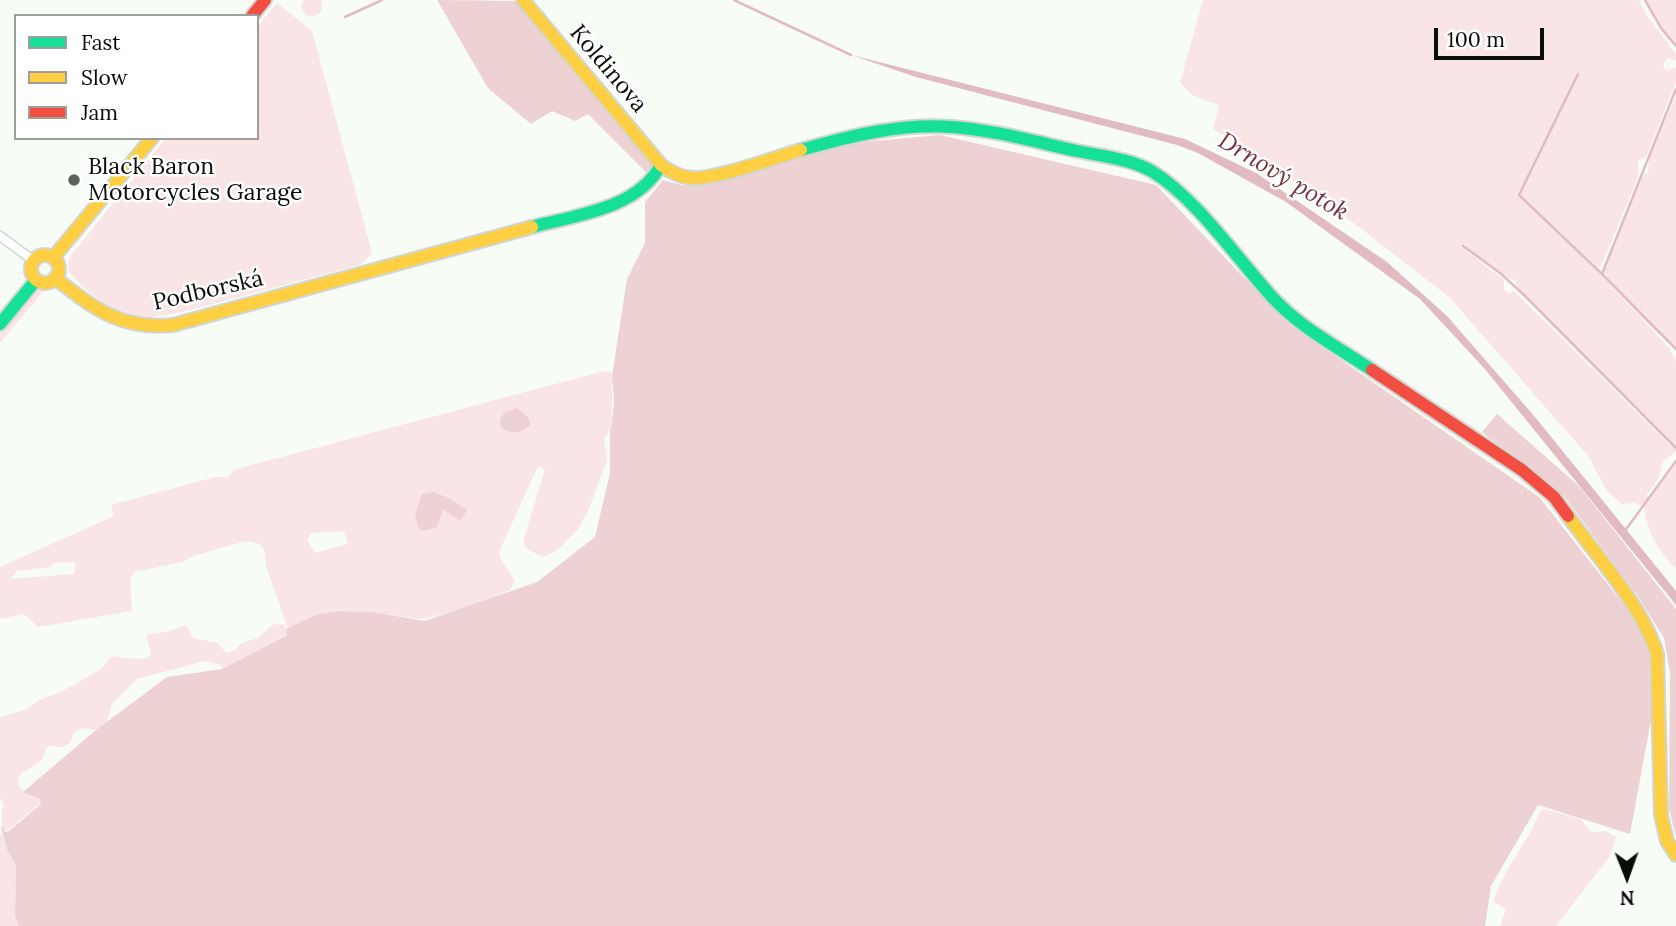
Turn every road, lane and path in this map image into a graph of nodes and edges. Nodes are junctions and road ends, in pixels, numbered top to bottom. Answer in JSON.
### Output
{"nodes":[{"id":1,"x":265,"y":0,"type":"edge"},
{"id":2,"x":523,"y":0,"type":"edge"},
{"id":3,"x":254,"y":14,"type":"edge"},
{"id":4,"x":150,"y":140,"type":"edge"},
{"id":5,"x":661,"y":165,"type":"junction"},
{"id":6,"x":0,"y":236,"type":"edge"},
{"id":7,"x":53,"y":258,"type":"junction"},
{"id":8,"x":34,"y":261,"type":"junction"},
{"id":9,"x":55,"y":278,"type":"junction"},
{"id":10,"x":36,"y":280,"type":"junction"},
{"id":11,"x":0,"y":324,"type":"edge"},
{"id":12,"x":1676,"y":855,"type":"edge"}],
"edges":[{"from":1,"to":3,"type":"main road"},
{"from":2,"to":5,"type":"main road","name":"Koldinova"},
{"from":4,"to":7,"type":"main road"},
{"from":5,"to":9,"type":"main road","name":"Podborská"},
{"from":5,"to":12,"type":"main road"},
{"from":6,"to":8,"type":"street"},
{"from":7,"to":8,"type":"main road"},
{"from":7,"to":9,"type":"main road"},
{"from":8,"to":10,"type":"main road"},
{"from":9,"to":10,"type":"main road"},
{"from":10,"to":11,"type":"main road"}]}
